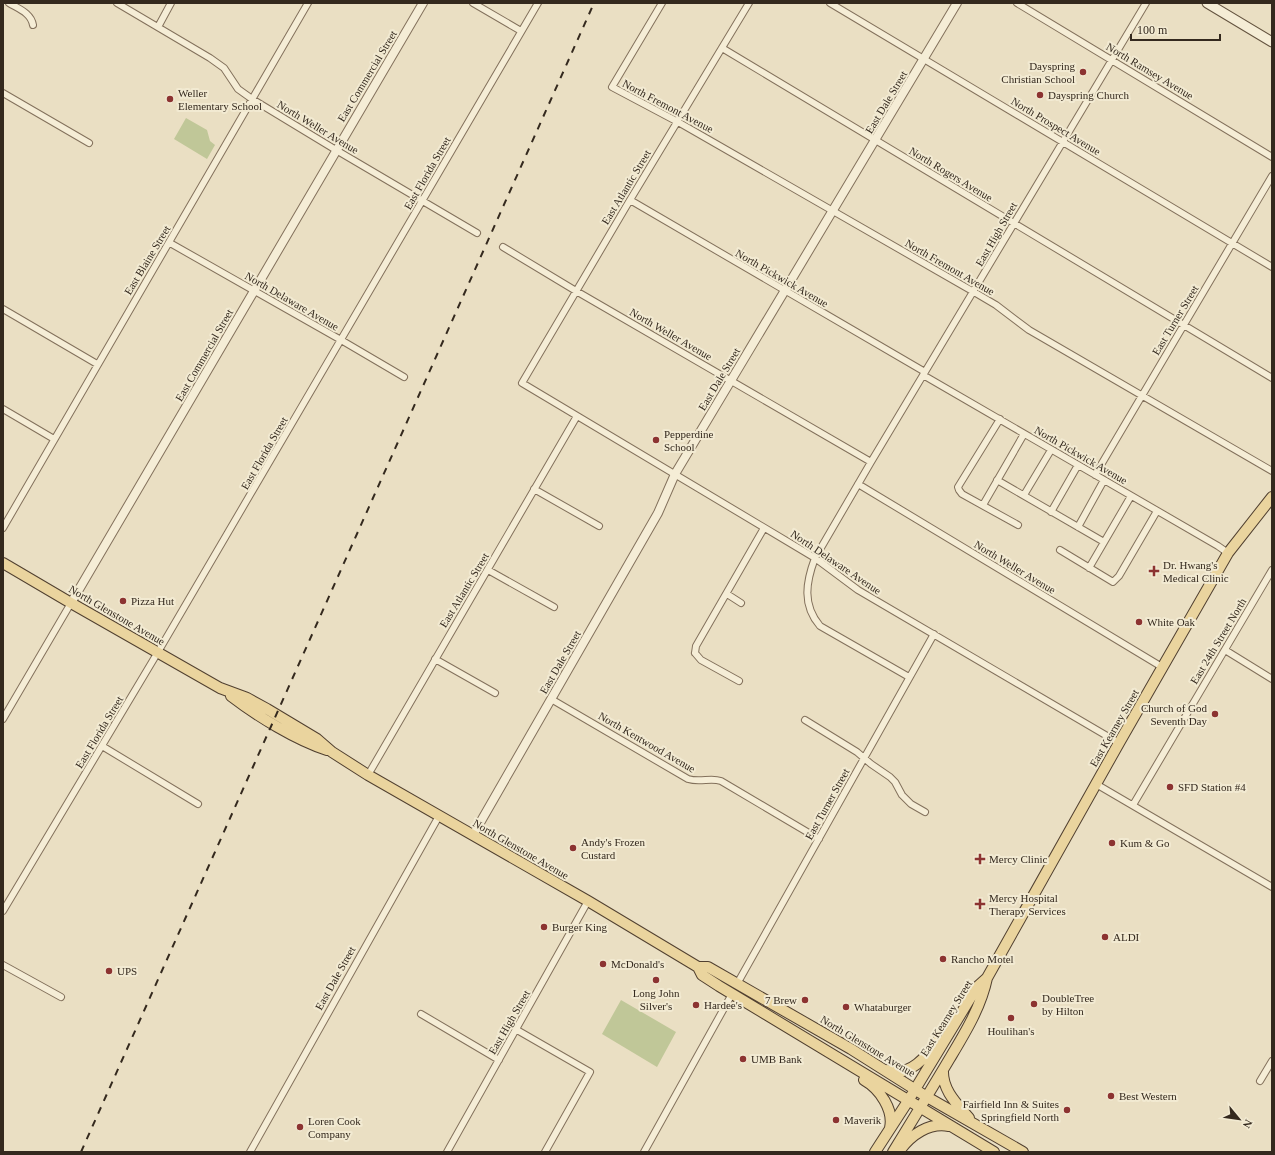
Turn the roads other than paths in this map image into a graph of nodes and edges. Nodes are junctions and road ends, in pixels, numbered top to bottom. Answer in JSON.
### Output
{"nodes":[{"id":1,"x":9,"y":3,"type":"edge"},
{"id":2,"x":117,"y":3,"type":"edge"},
{"id":3,"x":171,"y":3,"type":"edge"},
{"id":4,"x":308,"y":3,"type":"edge"},
{"id":5,"x":423,"y":3,"type":"edge"},
{"id":6,"x":473,"y":3,"type":"edge"},
{"id":7,"x":538,"y":3,"type":"edge"},
{"id":8,"x":662,"y":3,"type":"edge"},
{"id":9,"x":749,"y":3,"type":"edge"},
{"id":10,"x":830,"y":3,"type":"edge"},
{"id":11,"x":957,"y":3,"type":"edge"},
{"id":12,"x":1017,"y":3,"type":"edge"},
{"id":13,"x":1146,"y":3,"type":"edge"},
{"id":14,"x":1207,"y":3,"type":"edge"},
{"id":15,"x":33,"y":25,"type":"dead end"},
{"id":16,"x":158,"y":27,"type":"junction"},
{"id":17,"x":521,"y":31,"type":"junction"},
{"id":18,"x":1272,"y":42,"type":"edge"},
{"id":19,"x":722,"y":48,"type":"junction"},
{"id":20,"x":924,"y":59,"type":"junction"},
{"id":21,"x":1112,"y":60,"type":"junction"},
{"id":22,"x":3,"y":93,"type":"edge"},
{"id":23,"x":252,"y":99,"type":"junction"},
{"id":24,"x":678,"y":122,"type":"junction"},
{"id":25,"x":875,"y":140,"type":"junction"},
{"id":26,"x":1063,"y":142,"type":"junction"},
{"id":27,"x":89,"y":143,"type":"dead end"},
{"id":28,"x":336,"y":150,"type":"junction"},
{"id":29,"x":1272,"y":157,"type":"edge"},
{"id":30,"x":1272,"y":176,"type":"edge"},
{"id":31,"x":422,"y":200,"type":"junction"},
{"id":32,"x":630,"y":200,"type":"junction"},
{"id":33,"x":833,"y":211,"type":"junction"},
{"id":34,"x":1014,"y":223,"type":"junction"},
{"id":35,"x":477,"y":233,"type":"dead end"},
{"id":36,"x":170,"y":243,"type":"junction"},
{"id":37,"x":1233,"y":243,"type":"junction"},
{"id":38,"x":503,"y":247,"type":"dead end"},
{"id":39,"x":1272,"y":267,"type":"edge"},
{"id":40,"x":254,"y":290,"type":"junction"},
{"id":41,"x":576,"y":291,"type":"junction"},
{"id":42,"x":785,"y":291,"type":"junction"},
{"id":43,"x":974,"y":292,"type":"junction"},
{"id":44,"x":3,"y":309,"type":"edge"},
{"id":45,"x":1184,"y":324,"type":"junction"},
{"id":46,"x":341,"y":340,"type":"junction"},
{"id":47,"x":97,"y":364,"type":"junction"},
{"id":48,"x":924,"y":373,"type":"junction"},
{"id":49,"x":404,"y":378,"type":"dead end"},
{"id":50,"x":1272,"y":378,"type":"edge"},
{"id":51,"x":731,"y":380,"type":"junction"},
{"id":52,"x":522,"y":383,"type":"joint"},
{"id":53,"x":1143,"y":396,"type":"junction"},
{"id":54,"x":3,"y":409,"type":"edge"},
{"id":55,"x":577,"y":416,"type":"junction"},
{"id":56,"x":1000,"y":419,"type":"junction"},
{"id":57,"x":1024,"y":434,"type":"junction"},
{"id":58,"x":54,"y":439,"type":"junction"},
{"id":59,"x":1051,"y":450,"type":"junction"},
{"id":60,"x":871,"y":462,"type":"junction"},
{"id":61,"x":1078,"y":465,"type":"junction"},
{"id":62,"x":1272,"y":471,"type":"edge"},
{"id":63,"x":675,"y":474,"type":"junction"},
{"id":64,"x":1096,"y":475,"type":"junction"},
{"id":65,"x":997,"y":480,"type":"junction"},
{"id":66,"x":1104,"y":480,"type":"junction"},
{"id":67,"x":858,"y":484,"type":"junction"},
{"id":68,"x":534,"y":489,"type":"junction"},
{"id":69,"x":1024,"y":495,"type":"junction"},
{"id":70,"x":1131,"y":496,"type":"junction"},
{"id":71,"x":1272,"y":497,"type":"edge"},
{"id":72,"x":983,"y":505,"type":"junction"},
{"id":73,"x":1157,"y":511,"type":"junction"},
{"id":74,"x":1051,"y":512,"type":"junction"},
{"id":75,"x":1018,"y":525,"type":"dead end"},
{"id":76,"x":599,"y":526,"type":"dead end"},
{"id":77,"x":1078,"y":527,"type":"junction"},
{"id":78,"x":3,"y":528,"type":"edge"},
{"id":79,"x":764,"y":528,"type":"junction"},
{"id":80,"x":1104,"y":542,"type":"junction"},
{"id":81,"x":1060,"y":550,"type":"dead end"},
{"id":82,"x":1228,"y":553,"type":"junction"},
{"id":83,"x":815,"y":558,"type":"junction"},
{"id":84,"x":3,"y":563,"type":"edge"},
{"id":85,"x":1089,"y":568,"type":"junction"},
{"id":86,"x":488,"y":570,"type":"junction"},
{"id":87,"x":1271,"y":573,"type":"edge"},
{"id":88,"x":727,"y":594,"type":"junction"},
{"id":89,"x":71,"y":603,"type":"junction"},
{"id":90,"x":741,"y":603,"type":"dead end"},
{"id":91,"x":554,"y":607,"type":"dead end"},
{"id":92,"x":934,"y":634,"type":"junction"},
{"id":93,"x":1225,"y":650,"type":"junction"},
{"id":94,"x":158,"y":652,"type":"junction"},
{"id":95,"x":695,"y":653,"type":"junction"},
{"id":96,"x":688,"y":654,"type":"dead end"},
{"id":97,"x":435,"y":659,"type":"junction"},
{"id":98,"x":1162,"y":667,"type":"junction"},
{"id":99,"x":909,"y":678,"type":"junction"},
{"id":100,"x":1272,"y":679,"type":"edge"},
{"id":101,"x":740,"y":681,"type":"dead end"},
{"id":102,"x":494,"y":693,"type":"dead end"},
{"id":103,"x":551,"y":699,"type":"junction"},
{"id":104,"x":3,"y":719,"type":"edge"},
{"id":105,"x":805,"y":720,"type":"dead end"},
{"id":106,"x":1119,"y":743,"type":"junction"},
{"id":107,"x":102,"y":746,"type":"junction"},
{"id":108,"x":864,"y":758,"type":"junction"},
{"id":109,"x":368,"y":774,"type":"junction"},
{"id":110,"x":1096,"y":784,"type":"junction"},
{"id":111,"x":198,"y":804,"type":"dead end"},
{"id":112,"x":1133,"y":805,"type":"junction"},
{"id":113,"x":925,"y":812,"type":"dead end"},
{"id":114,"x":439,"y":816,"type":"junction"},
{"id":115,"x":473,"y":835,"type":"junction"},
{"id":116,"x":819,"y":839,"type":"junction"},
{"id":117,"x":1272,"y":887,"type":"edge"},
{"id":118,"x":588,"y":901,"type":"junction"},
{"id":119,"x":3,"y":911,"type":"edge"},
{"id":120,"x":3,"y":965,"type":"edge"},
{"id":121,"x":700,"y":971,"type":"junction"},
{"id":122,"x":987,"y":978,"type":"junction"},
{"id":123,"x":737,"y":984,"type":"junction"},
{"id":124,"x":732,"y":994,"type":"junction"},
{"id":125,"x":61,"y":997,"type":"dead end"},
{"id":126,"x":777,"y":1007,"type":"junction"},
{"id":127,"x":421,"y":1014,"type":"dead end"},
{"id":128,"x":954,"y":1026,"type":"junction"},
{"id":129,"x":517,"y":1030,"type":"junction"},
{"id":130,"x":793,"y":1031,"type":"junction"},
{"id":131,"x":499,"y":1060,"type":"junction"},
{"id":132,"x":1272,"y":1061,"type":"edge"},
{"id":133,"x":880,"y":1067,"type":"junction"},
{"id":134,"x":943,"y":1070,"type":"junction"},
{"id":135,"x":1260,"y":1081,"type":"dead end"},
{"id":136,"x":915,"y":1089,"type":"junction"},
{"id":137,"x":927,"y":1096,"type":"junction"},
{"id":138,"x":908,"y":1101,"type":"junction"},
{"id":139,"x":920,"y":1108,"type":"junction"},
{"id":140,"x":973,"y":1123,"type":"junction"},
{"id":141,"x":951,"y":1126,"type":"junction"},
{"id":142,"x":890,"y":1130,"type":"junction"},
{"id":143,"x":982,"y":1145,"type":"junction"},
{"id":144,"x":250,"y":1152,"type":"edge"},
{"id":145,"x":447,"y":1152,"type":"edge"},
{"id":146,"x":545,"y":1152,"type":"edge"},
{"id":147,"x":644,"y":1152,"type":"edge"},
{"id":148,"x":875,"y":1152,"type":"edge"},
{"id":149,"x":892,"y":1152,"type":"edge"},
{"id":150,"x":898,"y":1152,"type":"edge"},
{"id":151,"x":990,"y":1152,"type":"edge"},
{"id":152,"x":994,"y":1152,"type":"edge"},
{"id":153,"x":1023,"y":1152,"type":"edge"}],
"edges":[{"from":1,"to":15,"type":"street"},
{"from":2,"to":16,"type":"street","name":"North Weller Avenue"},
{"from":3,"to":16,"type":"street"},
{"from":4,"to":23,"type":"street","name":"East Blaine Street"},
{"from":5,"to":28,"type":"street","name":"East Commercial Street"},
{"from":6,"to":17,"type":"street"},
{"from":7,"to":17,"type":"street","name":"East Florida Street"},
{"from":8,"to":24,"type":"street","name":"North Fremont Avenue"},
{"from":9,"to":19,"type":"street","name":"East Atlantic Street"},
{"from":10,"to":20,"type":"street","name":"North Prospect Avenue"},
{"from":11,"to":20,"type":"street","name":"East Dale Street"},
{"from":12,"to":21,"type":"street","name":"North Ramsey Avenue"},
{"from":13,"to":21,"type":"street","name":"East High Street"},
{"from":14,"to":18,"type":"main road"},
{"from":16,"to":23,"type":"street","name":"North Weller Avenue"},
{"from":17,"to":31,"type":"street","name":"East Florida Street"},
{"from":19,"to":24,"type":"street","name":"East Atlantic Street"},
{"from":19,"to":25,"type":"street","name":"North Rogers Avenue"},
{"from":20,"to":25,"type":"street","name":"East Dale Street"},
{"from":20,"to":26,"type":"street","name":"North Prospect Avenue"},
{"from":21,"to":26,"type":"street","name":"East High Street"},
{"from":21,"to":29,"type":"street","name":"North Ramsey Avenue"},
{"from":22,"to":27,"type":"street"},
{"from":23,"to":28,"type":"street","name":"North Weller Avenue"},
{"from":23,"to":36,"type":"street","name":"East Blaine Street"},
{"from":24,"to":32,"type":"street","name":"East Atlantic Street"},
{"from":24,"to":33,"type":"street","name":"North Fremont Avenue"},
{"from":25,"to":33,"type":"street","name":"East Dale Street"},
{"from":25,"to":34,"type":"street","name":"North Rogers Avenue"},
{"from":26,"to":34,"type":"street","name":"East High Street"},
{"from":26,"to":37,"type":"street","name":"North Prospect Avenue"},
{"from":28,"to":31,"type":"street","name":"North Weller Avenue"},
{"from":28,"to":40,"type":"street","name":"East Commercial Street"},
{"from":30,"to":37,"type":"street","name":"East Turner Street"},
{"from":31,"to":35,"type":"street","name":"North Weller Avenue"},
{"from":31,"to":46,"type":"street","name":"East Florida Street"},
{"from":32,"to":41,"type":"street","name":"East Atlantic Street"},
{"from":32,"to":42,"type":"street","name":"North Pickwick Avenue"},
{"from":33,"to":42,"type":"street","name":"East Dale Street"},
{"from":33,"to":43,"type":"street","name":"North Fremont Avenue"},
{"from":34,"to":43,"type":"street","name":"East High Street"},
{"from":34,"to":45,"type":"street","name":"North Rogers Avenue"},
{"from":36,"to":40,"type":"street","name":"North Delaware Avenue"},
{"from":36,"to":47,"type":"street","name":"East Blaine Street"},
{"from":37,"to":39,"type":"street","name":"North Prospect Avenue"},
{"from":37,"to":45,"type":"street","name":"East Turner Street"},
{"from":38,"to":41,"type":"street","name":"North Weller Avenue"},
{"from":40,"to":46,"type":"street","name":"North Delaware Avenue"},
{"from":40,"to":89,"type":"street","name":"East Commercial Street"},
{"from":41,"to":51,"type":"street","name":"North Weller Avenue"},
{"from":41,"to":52,"type":"street","name":"East Atlantic Street"},
{"from":42,"to":48,"type":"street","name":"North Pickwick Avenue"},
{"from":42,"to":51,"type":"street","name":"East Dale Street"},
{"from":43,"to":48,"type":"street","name":"East High Street"},
{"from":43,"to":53,"type":"street","name":"North Fremont Avenue"},
{"from":44,"to":47,"type":"street"},
{"from":45,"to":50,"type":"street","name":"North Rogers Avenue"},
{"from":45,"to":53,"type":"street","name":"East Turner Street"},
{"from":46,"to":49,"type":"street","name":"North Delaware Avenue"},
{"from":46,"to":94,"type":"street","name":"East Florida Street"},
{"from":47,"to":58,"type":"street","name":"East Blaine Street"},
{"from":48,"to":56,"type":"street","name":"North Pickwick Avenue"},
{"from":48,"to":60,"type":"street","name":"East High Street"},
{"from":51,"to":60,"type":"street","name":"North Weller Avenue"},
{"from":51,"to":63,"type":"street","name":"East Dale Street"},
{"from":52,"to":55,"type":"street","name":"North Delaware Avenue"},
{"from":53,"to":62,"type":"street","name":"North Fremont Avenue"},
{"from":53,"to":64,"type":"street","name":"East Turner Street"},
{"from":54,"to":58,"type":"street"},
{"from":55,"to":63,"type":"street","name":"North Delaware Avenue"},
{"from":55,"to":68,"type":"street","name":"East Atlantic Street"},
{"from":56,"to":57,"type":"street","name":"North Pickwick Avenue"},
{"from":56,"to":72,"type":"street"},
{"from":57,"to":59,"type":"street","name":"North Pickwick Avenue"},
{"from":57,"to":65,"type":"street"},
{"from":58,"to":78,"type":"street","name":"East Blaine Street"},
{"from":59,"to":61,"type":"street","name":"North Pickwick Avenue"},
{"from":59,"to":69,"type":"street"},
{"from":60,"to":67,"type":"street","name":"East High Street"},
{"from":61,"to":64,"type":"street","name":"North Pickwick Avenue"},
{"from":61,"to":74,"type":"street"},
{"from":63,"to":79,"type":"street","name":"North Delaware Avenue"},
{"from":63,"to":103,"type":"street","name":"East Dale Street"},
{"from":64,"to":66,"type":"street","name":"North Pickwick Avenue"},
{"from":65,"to":69,"type":"street"},
{"from":65,"to":72,"type":"street"},
{"from":66,"to":70,"type":"street","name":"North Pickwick Avenue"},
{"from":66,"to":77,"type":"street"},
{"from":67,"to":83,"type":"street","name":"East High Street"},
{"from":67,"to":98,"type":"street","name":"North Weller Avenue"},
{"from":68,"to":76,"type":"street"},
{"from":68,"to":86,"type":"street","name":"East Atlantic Street"},
{"from":69,"to":74,"type":"street"},
{"from":70,"to":73,"type":"street","name":"North Pickwick Avenue"},
{"from":70,"to":80,"type":"street"},
{"from":71,"to":82,"type":"main road","name":"East Kearney Street"},
{"from":72,"to":75,"type":"street"},
{"from":73,"to":82,"type":"street","name":"North Pickwick Avenue"},
{"from":73,"to":85,"type":"street"},
{"from":74,"to":77,"type":"street"},
{"from":77,"to":80,"type":"street"},
{"from":79,"to":83,"type":"street","name":"North Delaware Avenue"},
{"from":79,"to":88,"type":"street"},
{"from":80,"to":85,"type":"street"},
{"from":81,"to":85,"type":"street"},
{"from":82,"to":98,"type":"main road","name":"East Kearney Street"},
{"from":83,"to":92,"type":"street","name":"North Delaware Avenue"},
{"from":83,"to":99,"type":"street","name":"East High Street"},
{"from":84,"to":89,"type":"main road","name":"North Glenstone Avenue"},
{"from":86,"to":91,"type":"street"},
{"from":86,"to":97,"type":"street","name":"East Atlantic Street"},
{"from":87,"to":93,"type":"street","name":"East 24th Street North"},
{"from":88,"to":90,"type":"street"},
{"from":88,"to":95,"type":"street"},
{"from":89,"to":94,"type":"main road","name":"North Glenstone Avenue"},
{"from":89,"to":104,"type":"street","name":"East Commercial Street"},
{"from":92,"to":99,"type":"street","name":"East Turner Street"},
{"from":92,"to":106,"type":"street","name":"North Delaware Avenue"},
{"from":93,"to":100,"type":"street"},
{"from":93,"to":112,"type":"street","name":"East 24th Street North"},
{"from":94,"to":107,"type":"street","name":"East Florida Street"},
{"from":94,"to":109,"type":"main road","name":"North Glenstone Avenue"},
{"from":95,"to":96,"type":"street"},
{"from":95,"to":101,"type":"street"},
{"from":97,"to":102,"type":"street"},
{"from":97,"to":109,"type":"street","name":"East Atlantic Street"},
{"from":98,"to":106,"type":"main road","name":"East Kearney Street"},
{"from":99,"to":108,"type":"street","name":"East Turner Street"},
{"from":103,"to":115,"type":"street","name":"East Dale Street"},
{"from":103,"to":116,"type":"street","name":"North Kentwood Avenue"},
{"from":105,"to":108,"type":"street"},
{"from":106,"to":110,"type":"main road","name":"East Kearney Street"},
{"from":107,"to":111,"type":"street"},
{"from":107,"to":119,"type":"street","name":"East Florida Street"},
{"from":108,"to":113,"type":"street"},
{"from":108,"to":116,"type":"street","name":"East Turner Street"},
{"from":109,"to":114,"type":"main road","name":"North Glenstone Avenue"},
{"from":110,"to":112,"type":"street"},
{"from":110,"to":122,"type":"main road","name":"East Kearney Street"},
{"from":112,"to":117,"type":"street"},
{"from":114,"to":115,"type":"main road","name":"North Glenstone Avenue"},
{"from":114,"to":144,"type":"street","name":"East Dale Street"},
{"from":115,"to":118,"type":"main road","name":"North Glenstone Avenue"},
{"from":116,"to":123,"type":"street","name":"East Turner Street"},
{"from":118,"to":121,"type":"main road","name":"North Glenstone Avenue"},
{"from":118,"to":129,"type":"street","name":"East High Street"},
{"from":120,"to":125,"type":"street"},
{"from":121,"to":123,"type":"main road","name":"North Glenstone Avenue"},
{"from":121,"to":124,"type":"main road","name":"North Glenstone Avenue"},
{"from":122,"to":128,"type":"main road","name":"East Kearney Street"},
{"from":122,"to":134,"type":"main road","name":"East Kearney Street"},
{"from":123,"to":126,"type":"main road","name":"North Glenstone Avenue"},
{"from":124,"to":126,"type":"main road"},
{"from":124,"to":130,"type":"main road","name":"North Glenstone Avenue"},
{"from":124,"to":147,"type":"street"},
{"from":126,"to":133,"type":"main road","name":"North Glenstone Avenue"},
{"from":127,"to":131,"type":"street"},
{"from":128,"to":133,"type":"main road"},
{"from":128,"to":136,"type":"main road","name":"East Kearney Street"},
{"from":129,"to":131,"type":"street","name":"East High Street"},
{"from":129,"to":146,"type":"street"},
{"from":130,"to":138,"type":"main road","name":"North Glenstone Avenue"},
{"from":130,"to":142,"type":"main road"},
{"from":131,"to":145,"type":"street","name":"East High Street"},
{"from":132,"to":135,"type":"street"},
{"from":133,"to":136,"type":"main road","name":"North Glenstone Avenue"},
{"from":134,"to":137,"type":"main road","name":"East Kearney Street"},
{"from":134,"to":140,"type":"main road"},
{"from":136,"to":137,"type":"main road","name":"North Glenstone Avenue"},
{"from":136,"to":138,"type":"main road","name":"East Kearney Street"},
{"from":137,"to":139,"type":"main road","name":"East Kearney Street"},
{"from":137,"to":140,"type":"main road","name":"North Glenstone Avenue"},
{"from":138,"to":139,"type":"main road","name":"North Glenstone Avenue"},
{"from":138,"to":142,"type":"main road","name":"East Kearney Street"},
{"from":139,"to":141,"type":"main road","name":"North Glenstone Avenue"},
{"from":139,"to":149,"type":"main road","name":"East Kearney Street"},
{"from":140,"to":153,"type":"main road","name":"North Glenstone Avenue"},
{"from":141,"to":143,"type":"main road","name":"North Glenstone Avenue"},
{"from":141,"to":150,"type":"main road"},
{"from":142,"to":148,"type":"main road","name":"East Kearney Street"},
{"from":143,"to":151,"type":"main road"},
{"from":143,"to":152,"type":"main road","name":"North Glenstone Avenue"}]}
